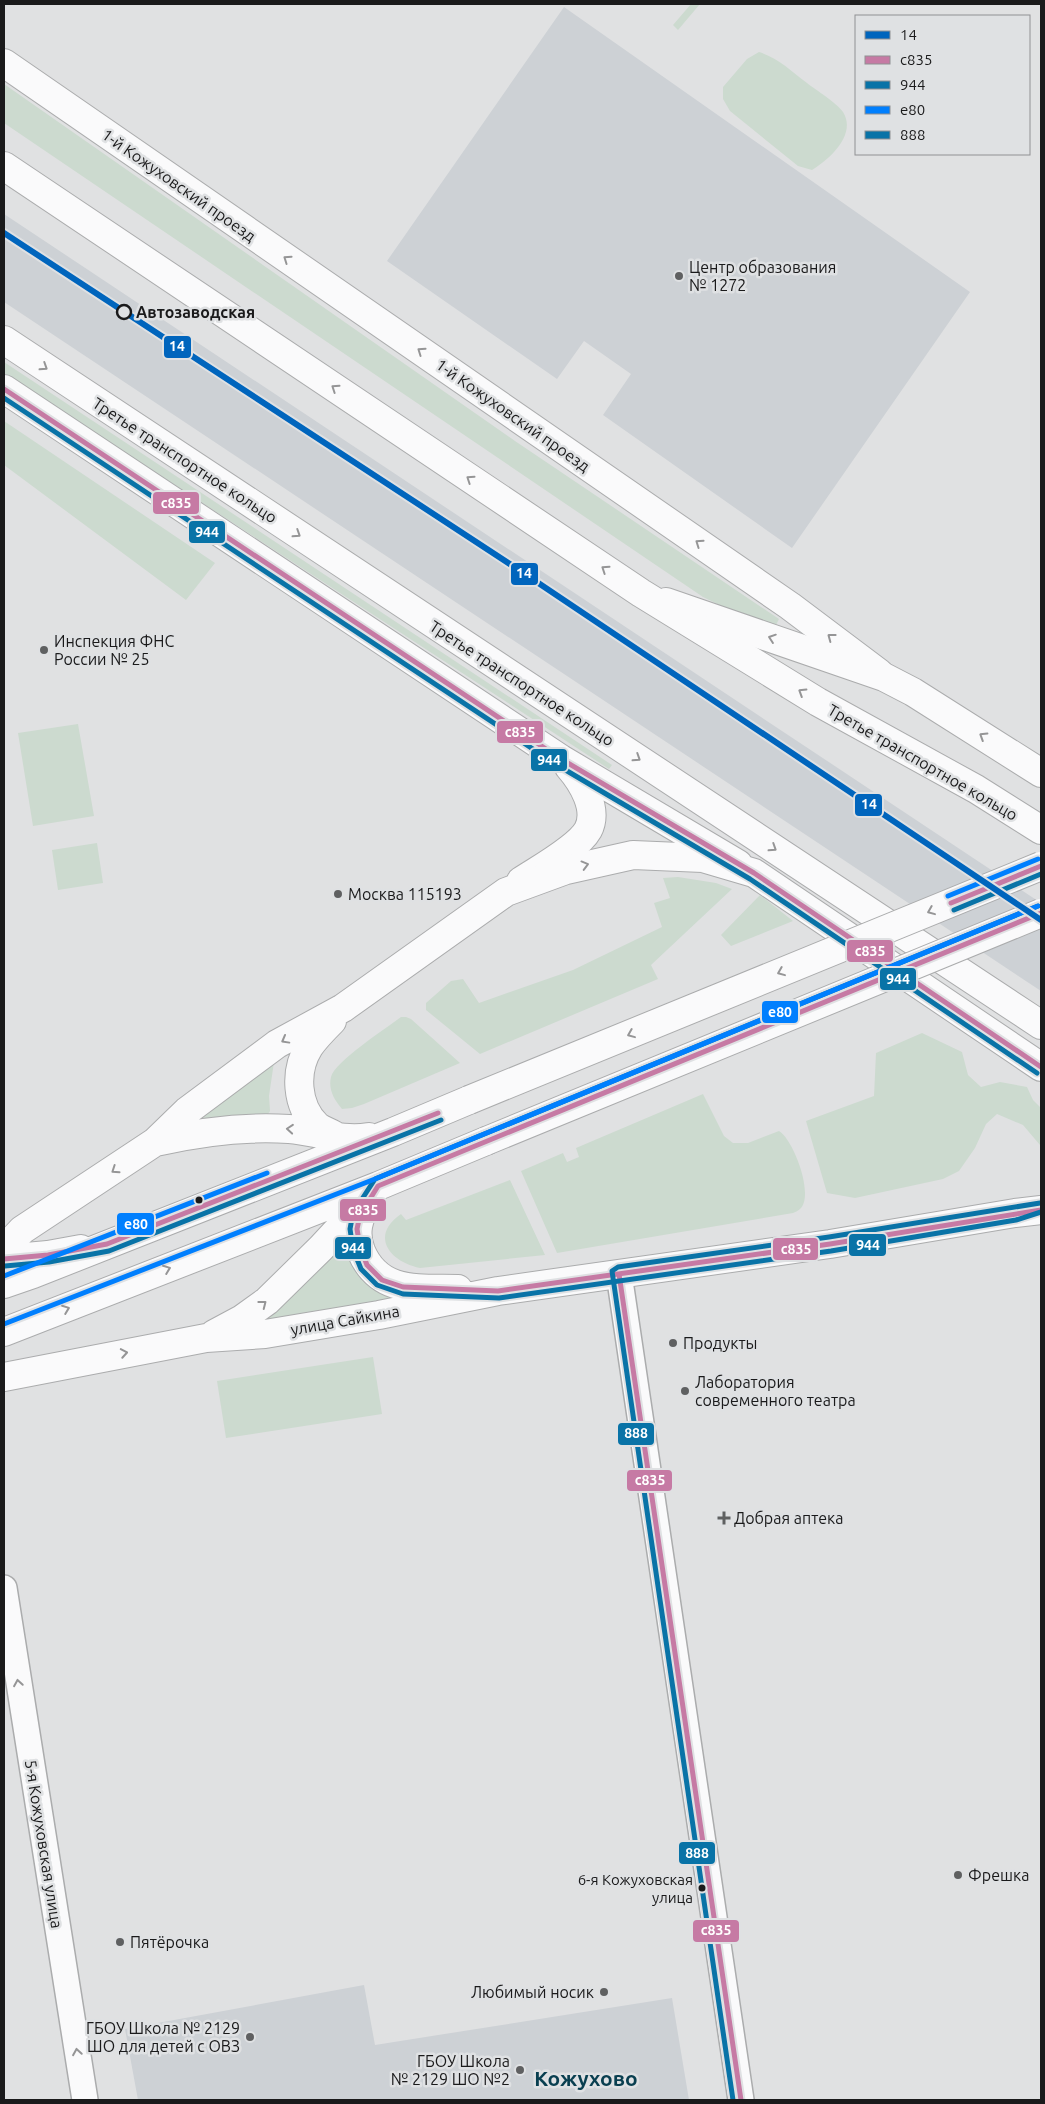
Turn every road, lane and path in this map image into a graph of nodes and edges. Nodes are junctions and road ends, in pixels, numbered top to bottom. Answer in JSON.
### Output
{"nodes":[{"id":1,"x":4,"y":63,"type":"edge"},
{"id":2,"x":4,"y":166,"type":"edge"},
{"id":3,"x":4,"y":340,"type":"edge"},
{"id":4,"x":4,"y":389,"type":"edge"},
{"id":5,"x":641,"y":593,"type":"junction"},
{"id":6,"x":884,"y":677,"type":"junction"},
{"id":7,"x":561,"y":759,"type":"junction"},
{"id":8,"x":1036,"y":766,"type":"edge"},
{"id":9,"x":1041,"y":830,"type":"edge"},
{"id":10,"x":1041,"y":866,"type":"edge"},
{"id":11,"x":754,"y":873,"type":"junction"},
{"id":12,"x":506,"y":892,"type":"junction"},
{"id":13,"x":1041,"y":913,"type":"edge"},
{"id":14,"x":343,"y":1008,"type":"junction"},
{"id":15,"x":1041,"y":1025,"type":"edge"},
{"id":16,"x":1041,"y":1067,"type":"edge"},
{"id":17,"x":393,"y":1132,"type":"junction"},
{"id":18,"x":338,"y":1137,"type":"junction"},
{"id":19,"x":155,"y":1142,"type":"junction"},
{"id":20,"x":378,"y":1186,"type":"junction"},
{"id":21,"x":1041,"y":1204,"type":"edge"},
{"id":22,"x":1028,"y":1212,"type":"edge"},
{"id":23,"x":10,"y":1240,"type":"edge"},
{"id":24,"x":107,"y":1244,"type":"junction"},
{"id":25,"x":4,"y":1259,"type":"edge"},
{"id":26,"x":619,"y":1274,"type":"junction"},
{"id":27,"x":4,"y":1284,"type":"edge"},
{"id":28,"x":498,"y":1291,"type":"junction"},
{"id":29,"x":4,"y":1332,"type":"edge"},
{"id":30,"x":206,"y":1338,"type":"junction"},
{"id":31,"x":4,"y":1362,"type":"edge"},
{"id":32,"x":76,"y":1362,"type":"junction"},
{"id":33,"x":4,"y":1377,"type":"edge"},
{"id":34,"x":4,"y":1588,"type":"edge"},
{"id":35,"x":85,"y":2100,"type":"edge"},
{"id":36,"x":741,"y":2100,"type":"edge"}],
"edges":[{"from":6,"to":1,"type":"main road","name":"1-й Кожуховский проезд","one_way":true},
{"from":5,"to":2,"type":"main road","name":"Третье транспортное кольцо","one_way":true},
{"from":3,"to":15,"type":"main road","name":"Третье транспортное кольцо","one_way":true},
{"from":4,"to":7,"type":"main road"},
{"from":6,"to":5,"type":"main road","one_way":true},
{"from":9,"to":5,"type":"main road","name":"Третье транспортное кольцо","one_way":true},
{"from":8,"to":6,"type":"main road","name":"1-й Кожуховский проезд","one_way":true},
{"from":7,"to":11,"type":"main road"},
{"from":7,"to":12,"type":"main road"},
{"from":10,"to":17,"type":"main road","one_way":true,"bridge":true},
{"from":12,"to":11,"type":"main road","one_way":true},
{"from":11,"to":16,"type":"main road"},
{"from":12,"to":14,"type":"main road"},
{"from":13,"to":20,"type":"main road","bridge":true},
{"from":14,"to":18,"type":"main road"},
{"from":14,"to":19,"type":"main road","one_way":true},
{"from":17,"to":18,"type":"main road"},
{"from":17,"to":24,"type":"main road"},
{"from":18,"to":19,"type":"main road","one_way":true},
{"from":19,"to":23,"type":"main road","one_way":true},
{"from":20,"to":28,"type":"main road"},
{"from":29,"to":20,"type":"main road","one_way":true},
{"from":30,"to":20,"type":"main road","one_way":true},
{"from":21,"to":22,"type":"main road","name":"улица Сайкина"},
{"from":22,"to":26,"type":"main road","name":"улица Сайкина"},
{"from":24,"to":25,"type":"main road"},
{"from":24,"to":27,"type":"main road"},
{"from":26,"to":28,"type":"main road","name":"улица Сайкина"},
{"from":26,"to":36,"type":"street"},
{"from":28,"to":30,"type":"main road","name":"улица Сайкина"},
{"from":32,"to":30,"type":"main road","name":"улица Сайкина","one_way":true},
{"from":31,"to":32,"type":"street","name":"улица Сайкина"},
{"from":32,"to":33,"type":"main road"},
{"from":35,"to":34,"type":"street","name":"5-я Кожуховская улица","one_way":true}]}
